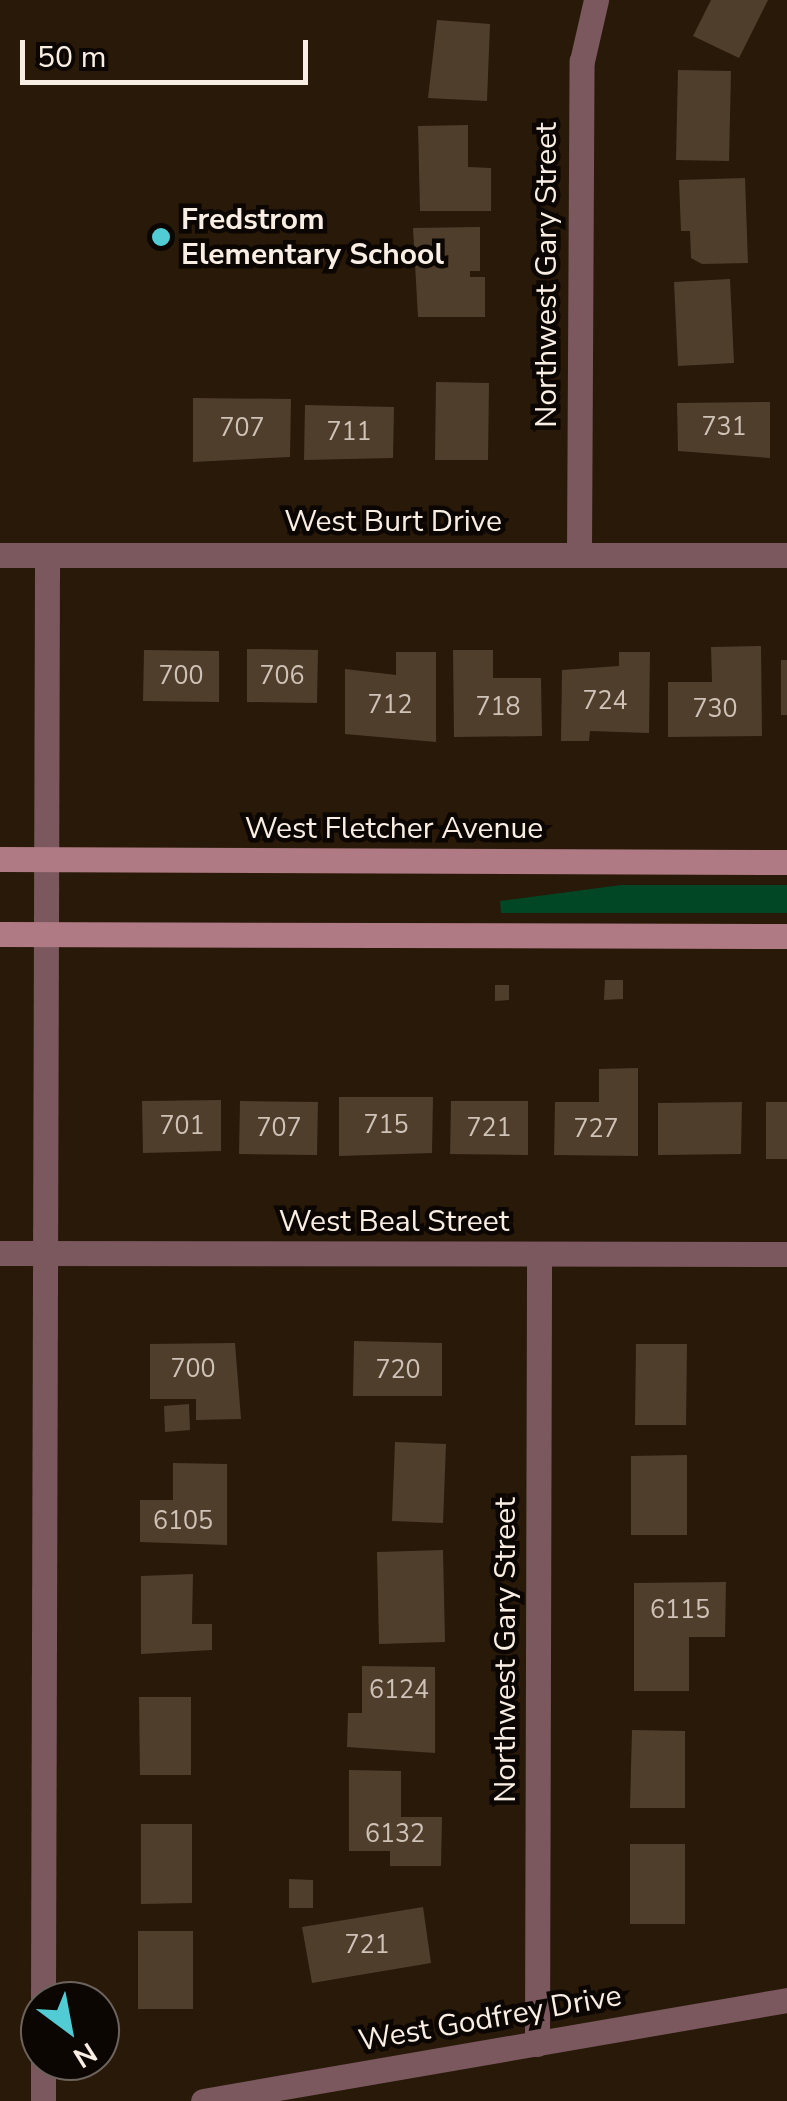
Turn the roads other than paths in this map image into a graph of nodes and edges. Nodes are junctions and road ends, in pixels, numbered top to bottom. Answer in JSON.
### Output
{"nodes":[{"id":1,"x":596,"y":0,"type":"edge"},
{"id":2,"x":578,"y":553,"type":"junction"},
{"id":3,"x":0,"y":555,"type":"edge"},
{"id":4,"x":787,"y":555,"type":"edge"},
{"id":5,"x":47,"y":556,"type":"junction"},
{"id":6,"x":0,"y":859,"type":"edge"},
{"id":7,"x":44,"y":860,"type":"junction"},
{"id":8,"x":787,"y":862,"type":"edge"},
{"id":9,"x":0,"y":934,"type":"edge"},
{"id":10,"x":44,"y":935,"type":"junction"},
{"id":11,"x":787,"y":936,"type":"edge"},
{"id":12,"x":0,"y":1253,"type":"edge"},
{"id":13,"x":46,"y":1253,"type":"junction"},
{"id":14,"x":787,"y":1254,"type":"edge"},
{"id":15,"x":539,"y":1256,"type":"junction"},
{"id":16,"x":43,"y":1981,"type":"edge"},
{"id":17,"x":787,"y":2000,"type":"edge"},
{"id":18,"x":536,"y":2044,"type":"junction"},
{"id":19,"x":203,"y":2101,"type":"edge"}],
"edges":[{"from":1,"to":2,"type":"street","name":"Northwest Gary Street"},
{"from":2,"to":4,"type":"street","name":"West Burt Drive"},
{"from":2,"to":5,"type":"street","name":"West Burt Drive"},
{"from":3,"to":5,"type":"street","name":"West Burt Drive"},
{"from":5,"to":7,"type":"street"},
{"from":6,"to":7,"type":"main road","name":"West Fletcher Avenue"},
{"from":7,"to":8,"type":"main road","name":"West Fletcher Avenue"},
{"from":7,"to":10,"type":"street"},
{"from":9,"to":10,"type":"main road"},
{"from":10,"to":11,"type":"main road"},
{"from":10,"to":13,"type":"street"},
{"from":12,"to":13,"type":"street","name":"West Beal Street"},
{"from":13,"to":15,"type":"street","name":"West Beal Street"},
{"from":13,"to":16,"type":"street"},
{"from":14,"to":15,"type":"street","name":"West Beal Street"},
{"from":15,"to":18,"type":"street","name":"Northwest Gary Street"},
{"from":17,"to":18,"type":"street","name":"West Godfrey Drive"},
{"from":18,"to":19,"type":"street","name":"West Godfrey Drive"}]}
